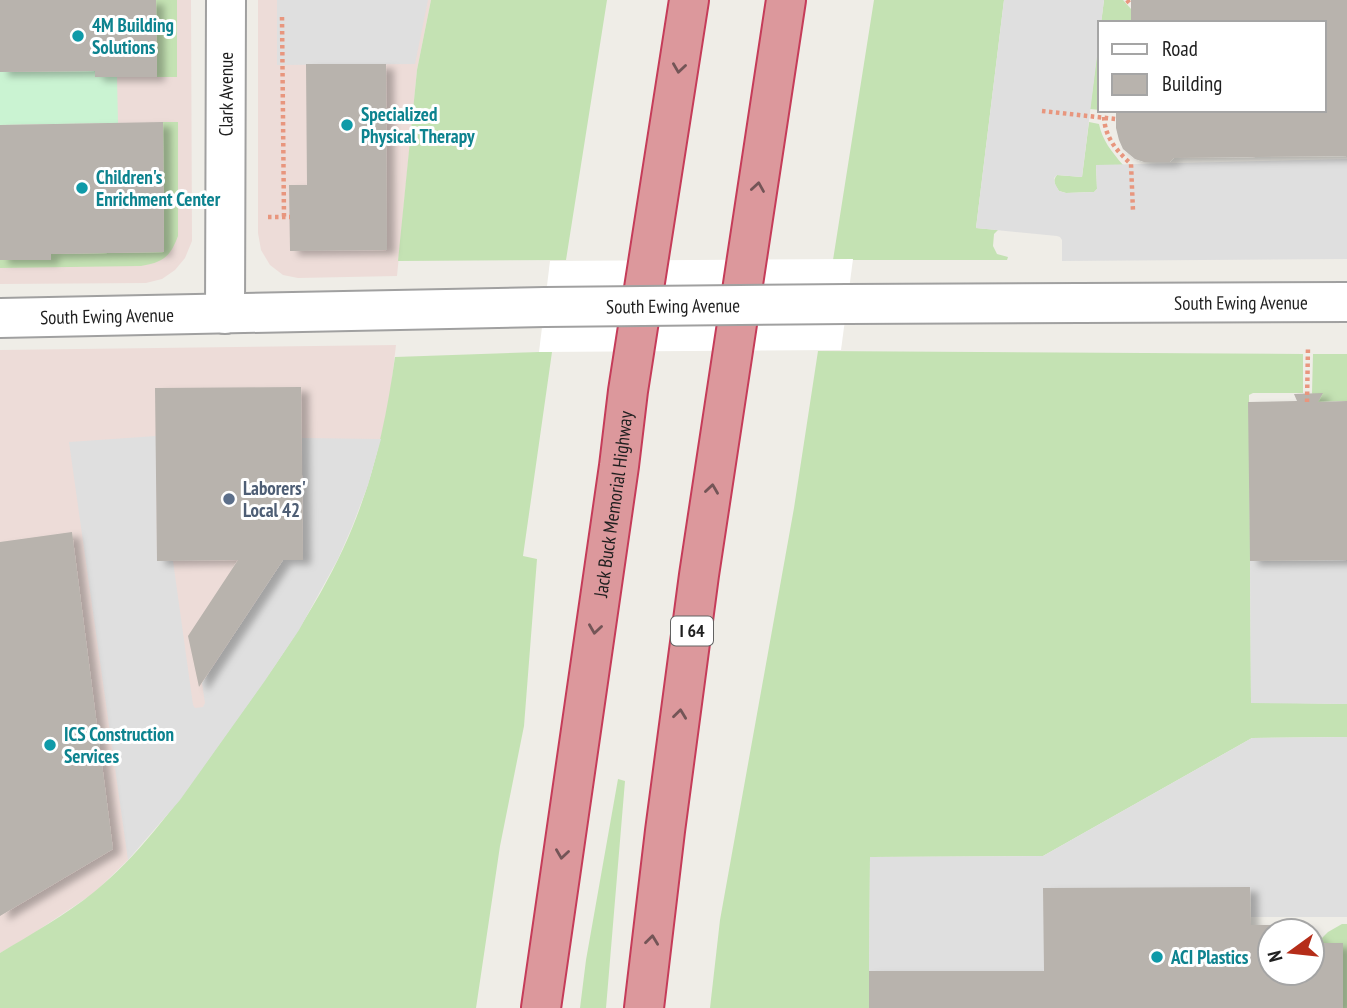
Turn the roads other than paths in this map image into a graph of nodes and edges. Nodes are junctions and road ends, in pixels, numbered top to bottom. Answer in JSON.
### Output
{"nodes":[{"id":1,"x":226,"y":0,"type":"edge"},
{"id":2,"x":689,"y":0,"type":"edge"},
{"id":3,"x":786,"y":0,"type":"edge"},
{"id":4,"x":1347,"y":302,"type":"edge"},
{"id":5,"x":225,"y":314,"type":"junction"},
{"id":6,"x":0,"y":318,"type":"edge"},
{"id":7,"x":541,"y":1008,"type":"edge"},
{"id":8,"x":644,"y":1008,"type":"edge"}],
"edges":[{"from":1,"to":5,"type":"street","name":"Clark Avenue"},
{"from":2,"to":7,"type":"highway","name":"Jack Buck Memorial Highway","one_way":true},
{"from":8,"to":3,"type":"highway","number":"I 64","one_way":true},
{"from":4,"to":5,"type":"street","name":"South Ewing Avenue","bridge":true},
{"from":5,"to":6,"type":"street","name":"South Ewing Avenue"}]}
